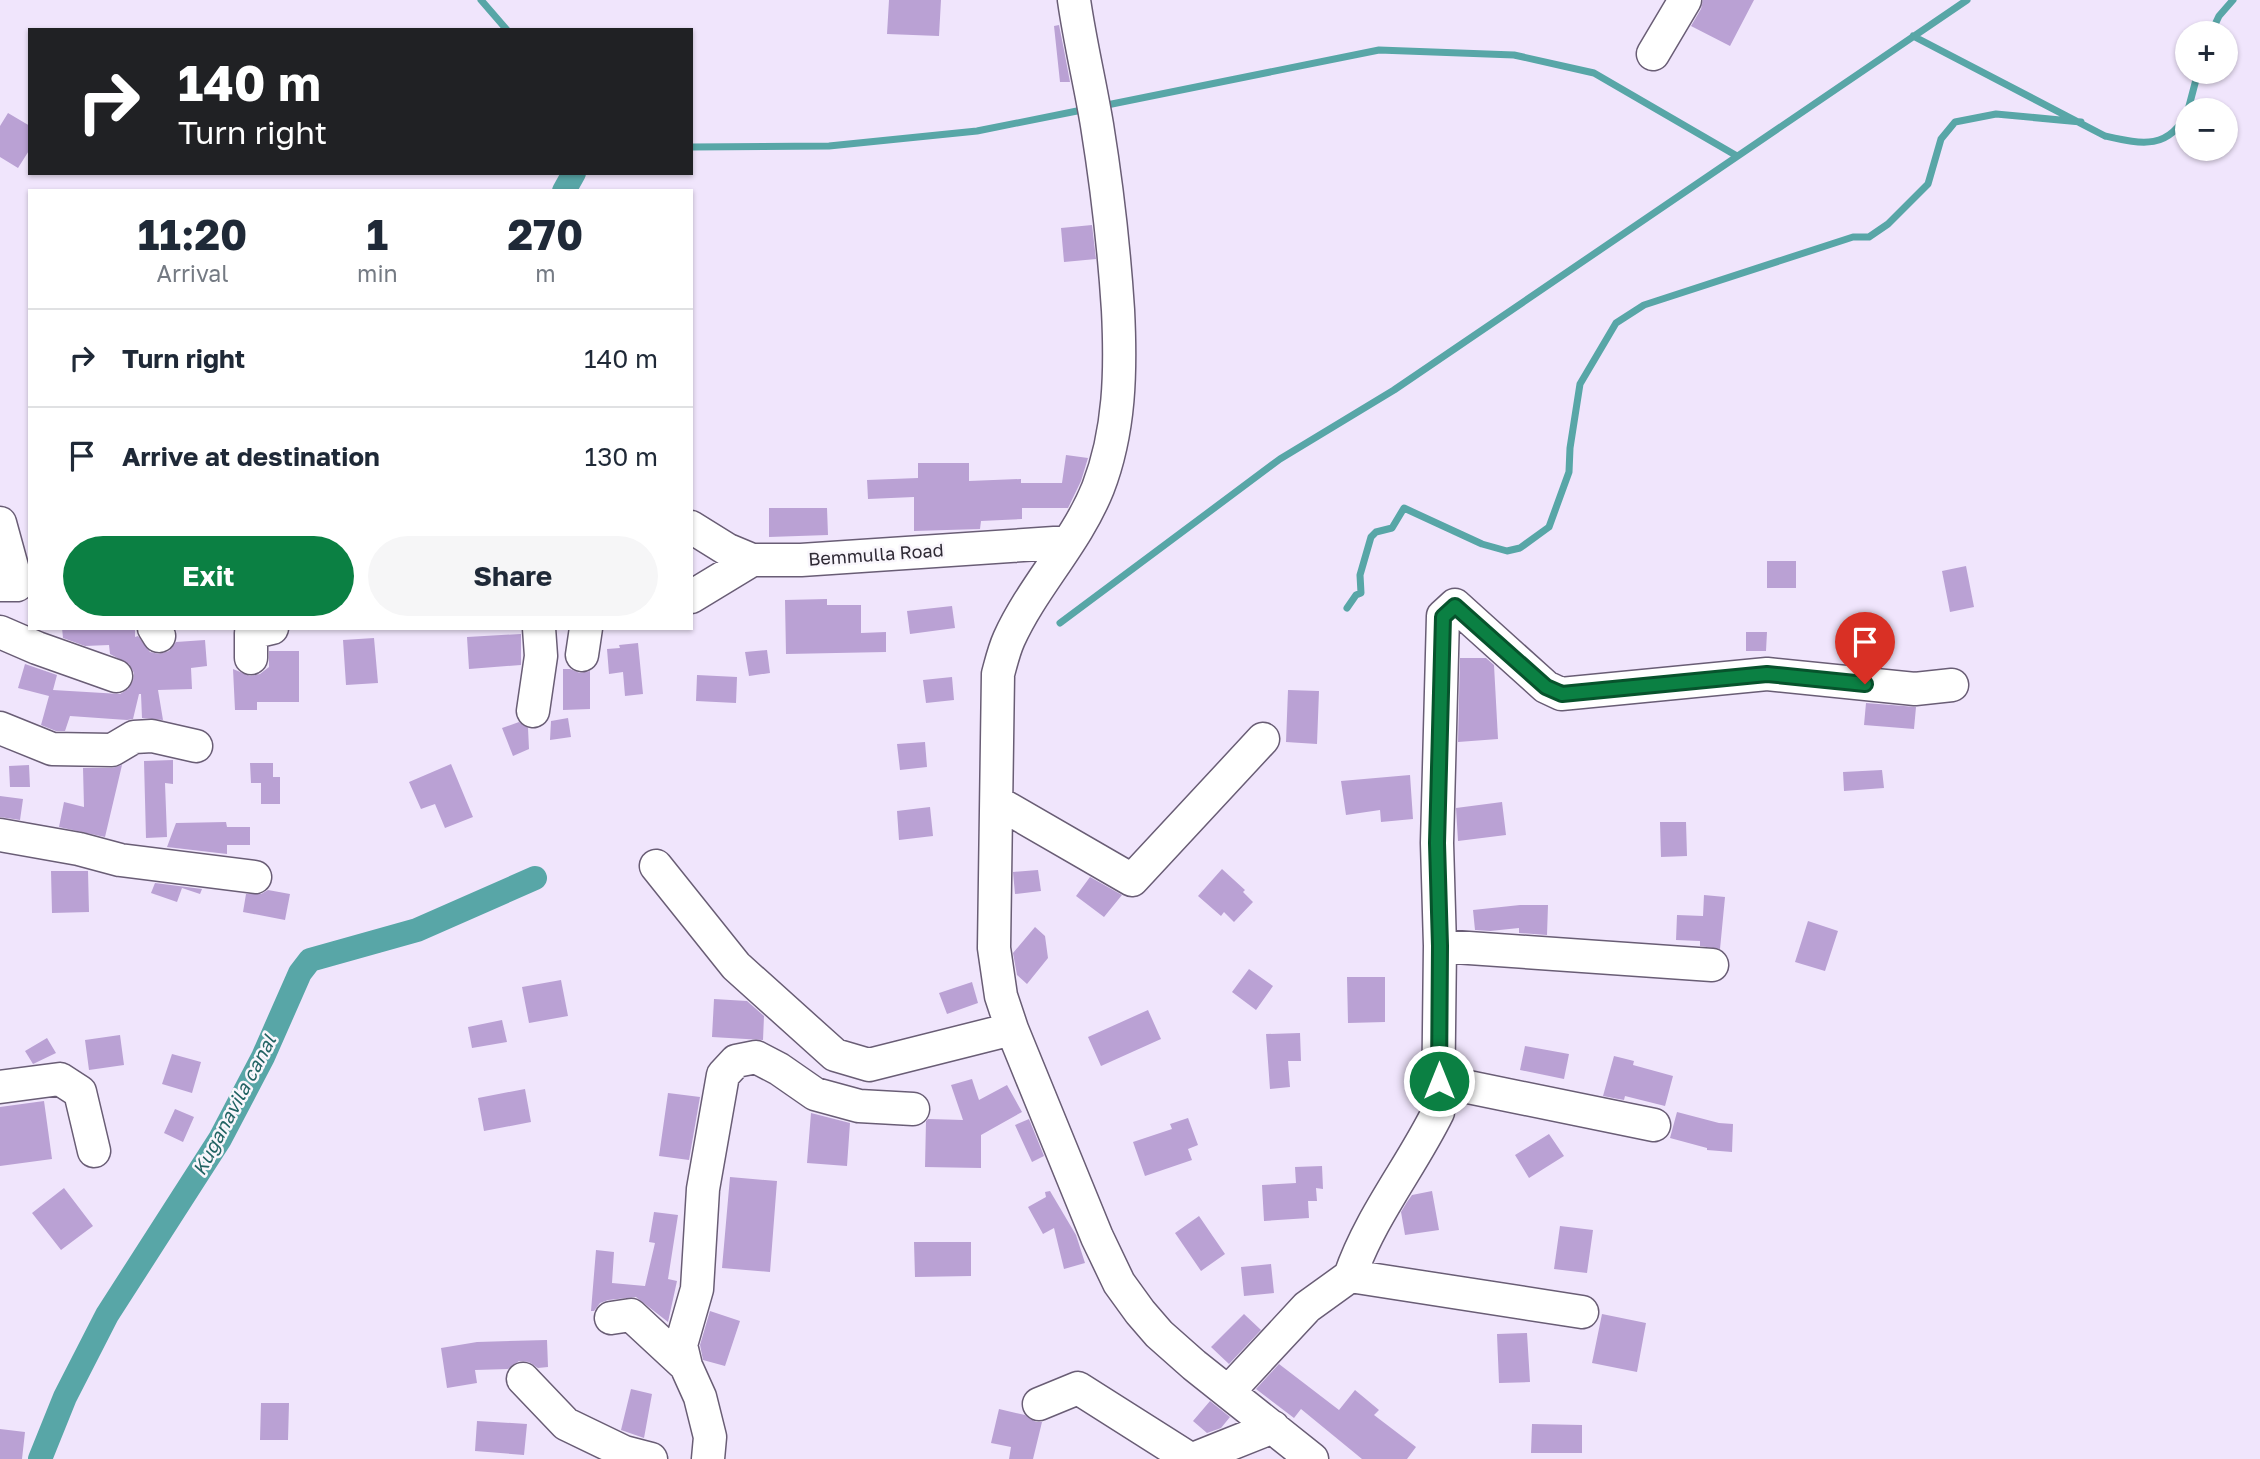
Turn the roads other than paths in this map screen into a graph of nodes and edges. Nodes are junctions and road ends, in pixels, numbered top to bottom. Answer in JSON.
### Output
{"nodes":[{"id":1,"x":1074,"y":0,"type":"edge"},
{"id":2,"x":1685,"y":0,"type":"edge"},
{"id":3,"x":1653,"y":54,"type":"dead end"},
{"id":4,"x":0,"y":523,"type":"edge"},
{"id":5,"x":693,"y":528,"type":"edge"},
{"id":6,"x":1069,"y":542,"type":"junction"},
{"id":7,"x":752,"y":560,"type":"junction"},
{"id":8,"x":12,"y":588,"type":"edge"},
{"id":9,"x":693,"y":596,"type":"edge"},
{"id":10,"x":264,"y":630,"type":"edge"},
{"id":11,"x":539,"y":630,"type":"edge"},
{"id":12,"x":0,"y":632,"type":"edge"},
{"id":13,"x":251,"y":658,"type":"dead end"},
{"id":14,"x":116,"y":676,"type":"dead end"},
{"id":15,"x":1952,"y":685,"type":"dead end"},
{"id":16,"x":533,"y":711,"type":"dead end"},
{"id":17,"x":0,"y":728,"type":"edge"},
{"id":18,"x":1263,"y":739,"type":"dead end"},
{"id":19,"x":196,"y":746,"type":"dead end"},
{"id":20,"x":997,"y":802,"type":"junction"},
{"id":21,"x":0,"y":835,"type":"edge"},
{"id":22,"x":656,"y":866,"type":"dead end"},
{"id":23,"x":255,"y":877,"type":"dead end"},
{"id":24,"x":1440,"y":946,"type":"junction"},
{"id":25,"x":1713,"y":965,"type":"dead end"},
{"id":26,"x":1012,"y":1029,"type":"junction"},
{"id":27,"x":1439,"y":1081,"type":"junction"},
{"id":28,"x":0,"y":1087,"type":"edge"},
{"id":29,"x":913,"y":1109,"type":"dead end"},
{"id":30,"x":1654,"y":1125,"type":"dead end"},
{"id":31,"x":94,"y":1151,"type":"dead end"},
{"id":32,"x":1350,"y":1276,"type":"junction"},
{"id":33,"x":1581,"y":1312,"type":"dead end"},
{"id":34,"x":611,"y":1318,"type":"dead end"},
{"id":35,"x":686,"y":1366,"type":"junction"},
{"id":36,"x":523,"y":1379,"type":"dead end"},
{"id":37,"x":1229,"y":1391,"type":"junction"},
{"id":38,"x":1039,"y":1404,"type":"dead end"},
{"id":39,"x":1272,"y":1427,"type":"junction"},
{"id":40,"x":651,"y":1459,"type":"edge"},
{"id":41,"x":708,"y":1459,"type":"edge"},
{"id":42,"x":1192,"y":1459,"type":"edge"},
{"id":43,"x":1312,"y":1459,"type":"edge"}],
"edges":[{"from":1,"to":6,"type":"street"},
{"from":2,"to":3,"type":"street"},
{"from":4,"to":8,"type":"street"},
{"from":5,"to":7,"type":"street","name":"Bemmulla Road"},
{"from":6,"to":7,"type":"street","name":"Bemmulla Road"},
{"from":6,"to":20,"type":"street"},
{"from":7,"to":9,"type":"street"},
{"from":10,"to":13,"type":"street"},
{"from":11,"to":16,"type":"street"},
{"from":12,"to":14,"type":"street"},
{"from":15,"to":24,"type":"street"},
{"from":17,"to":19,"type":"street"},
{"from":18,"to":20,"type":"street"},
{"from":20,"to":26,"type":"street"},
{"from":21,"to":23,"type":"street"},
{"from":22,"to":26,"type":"street"},
{"from":24,"to":25,"type":"street"},
{"from":24,"to":27,"type":"street"},
{"from":26,"to":37,"type":"street"},
{"from":27,"to":30,"type":"street"},
{"from":27,"to":32,"type":"street"},
{"from":28,"to":31,"type":"street"},
{"from":29,"to":35,"type":"street"},
{"from":32,"to":33,"type":"street"},
{"from":32,"to":37,"type":"street"},
{"from":34,"to":35,"type":"street"},
{"from":35,"to":41,"type":"street"},
{"from":36,"to":40,"type":"street"},
{"from":37,"to":39,"type":"street"},
{"from":38,"to":42,"type":"street"},
{"from":39,"to":42,"type":"street"},
{"from":39,"to":43,"type":"street"}]}
